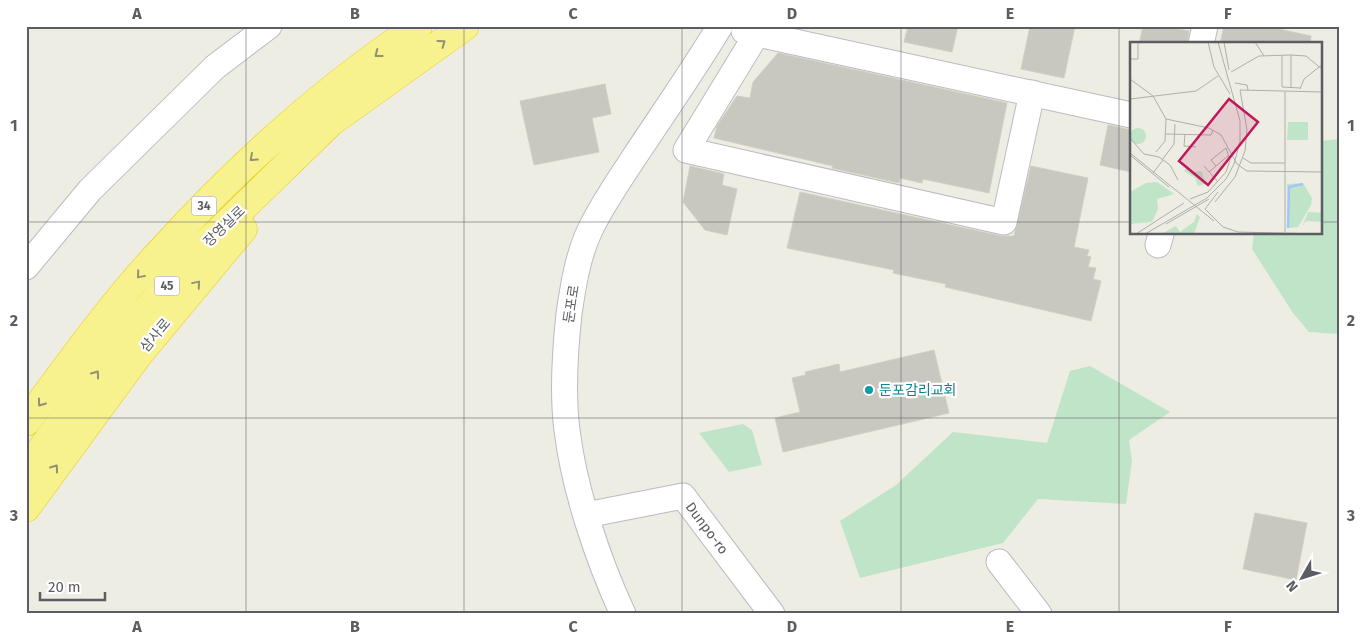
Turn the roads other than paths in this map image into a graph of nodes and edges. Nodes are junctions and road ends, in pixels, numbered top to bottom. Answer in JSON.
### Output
{"nodes":[{"id":1,"x":269,"y":26,"type":"edge"},
{"id":2,"x":418,"y":26,"type":"edge"},
{"id":3,"x":465,"y":26,"type":"edge"},
{"id":4,"x":1205,"y":26,"type":"edge"},
{"id":5,"x":720,"y":27,"type":"edge"},
{"id":6,"x":761,"y":29,"type":"edge"},
{"id":7,"x":1201,"y":42,"type":"edge"},
{"id":8,"x":1032,"y":93,"type":"junction"},
{"id":9,"x":1130,"y":115,"type":"edge"},
{"id":10,"x":331,"y":122,"type":"junction"},
{"id":11,"x":26,"y":268,"type":"edge"},
{"id":12,"x":26,"y":422,"type":"edge"},
{"id":13,"x":26,"y":470,"type":"edge"},
{"id":14,"x":26,"y":508,"type":"edge"},
{"id":15,"x":586,"y":515,"type":"junction"},
{"id":16,"x":999,"y":562,"type":"dead end"},
{"id":17,"x":622,"y":614,"type":"edge"},
{"id":18,"x":772,"y":614,"type":"edge"},
{"id":19,"x":1039,"y":614,"type":"edge"}],
"edges":[{"from":1,"to":11,"type":"street"},
{"from":2,"to":12,"type":"highway","name":"장영실로","number":"34","one_way":true},
{"from":10,"to":3,"type":"highway","name":"장영실로","one_way":true},
{"from":4,"to":7,"type":"street"},
{"from":5,"to":6,"type":"street"},
{"from":5,"to":15,"type":"street","name":"둔포로"},
{"from":6,"to":8,"type":"street"},
{"from":6,"to":8,"type":"street"},
{"from":8,"to":9,"type":"street"},
{"from":13,"to":10,"type":"highway","name":"장영실로","number":"45","one_way":true},
{"from":14,"to":10,"type":"highway","name":"삼사로","one_way":true},
{"from":15,"to":17,"type":"street","name":"둔포로"},
{"from":15,"to":18,"type":"street","name":"Dunpo-ro"},
{"from":16,"to":19,"type":"street"}]}
